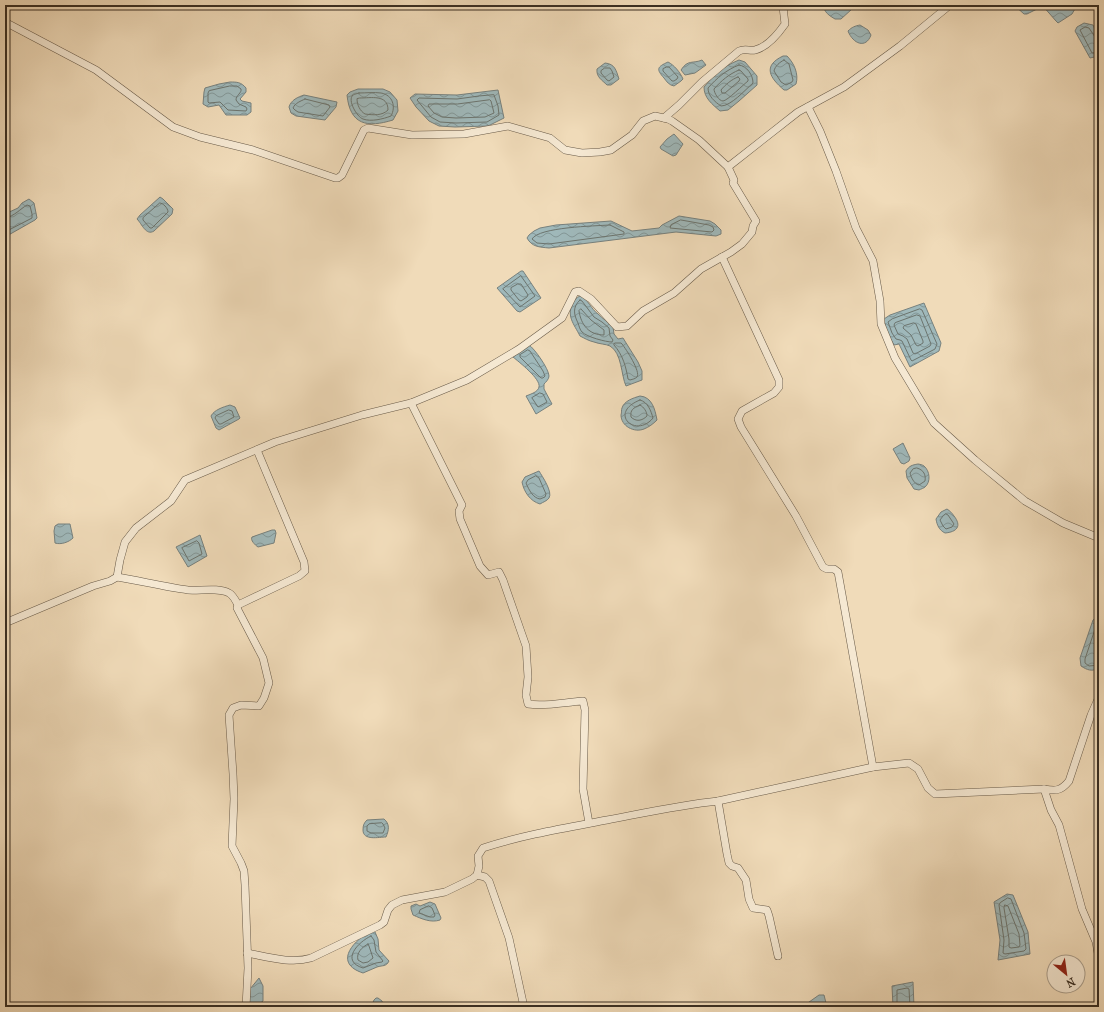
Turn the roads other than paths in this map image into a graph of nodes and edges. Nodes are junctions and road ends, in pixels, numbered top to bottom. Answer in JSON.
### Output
{"nodes":[{"id":1,"x":783,"y":5,"type":"edge"},
{"id":2,"x":950,"y":5,"type":"edge"},
{"id":3,"x":5,"y":22,"type":"edge"},
{"id":4,"x":808,"y":107,"type":"junction"},
{"id":5,"x":664,"y":118,"type":"junction"},
{"id":6,"x":728,"y":167,"type":"junction"},
{"id":7,"x":722,"y":257,"type":"junction"},
{"id":8,"x":411,"y":403,"type":"junction"},
{"id":9,"x":257,"y":450,"type":"junction"},
{"id":10,"x":1099,"y":538,"type":"edge"},
{"id":11,"x":117,"y":577,"type":"junction"},
{"id":12,"x":238,"y":605,"type":"junction"},
{"id":13,"x":5,"y":623,"type":"edge"},
{"id":14,"x":1099,"y":697,"type":"edge"},
{"id":15,"x":872,"y":766,"type":"junction"},
{"id":16,"x":1044,"y":789,"type":"junction"},
{"id":17,"x":718,"y":801,"type":"junction"},
{"id":18,"x":589,"y":823,"type":"junction"},
{"id":19,"x":477,"y":875,"type":"junction"},
{"id":20,"x":248,"y":953,"type":"junction"},
{"id":21,"x":778,"y":956,"type":"dead end"},
{"id":22,"x":1099,"y":959,"type":"edge"},
{"id":23,"x":246,"y":1007,"type":"edge"},
{"id":24,"x":524,"y":1007,"type":"edge"}],
"edges":[{"from":1,"to":5,"type":"street"},
{"from":2,"to":4,"type":"street"},
{"from":3,"to":5,"type":"street"},
{"from":4,"to":6,"type":"street"},
{"from":4,"to":10,"type":"street"},
{"from":5,"to":6,"type":"street"},
{"from":6,"to":7,"type":"street"},
{"from":7,"to":8,"type":"street"},
{"from":7,"to":15,"type":"street"},
{"from":8,"to":9,"type":"street"},
{"from":8,"to":18,"type":"street"},
{"from":9,"to":11,"type":"street"},
{"from":9,"to":12,"type":"street"},
{"from":11,"to":12,"type":"street"},
{"from":11,"to":13,"type":"street"},
{"from":12,"to":20,"type":"street"},
{"from":14,"to":16,"type":"street"},
{"from":15,"to":16,"type":"street"},
{"from":15,"to":17,"type":"street"},
{"from":16,"to":22,"type":"street"},
{"from":17,"to":18,"type":"street"},
{"from":17,"to":21,"type":"street"},
{"from":18,"to":19,"type":"street"},
{"from":19,"to":20,"type":"street"},
{"from":19,"to":24,"type":"street"},
{"from":20,"to":23,"type":"street"}]}
